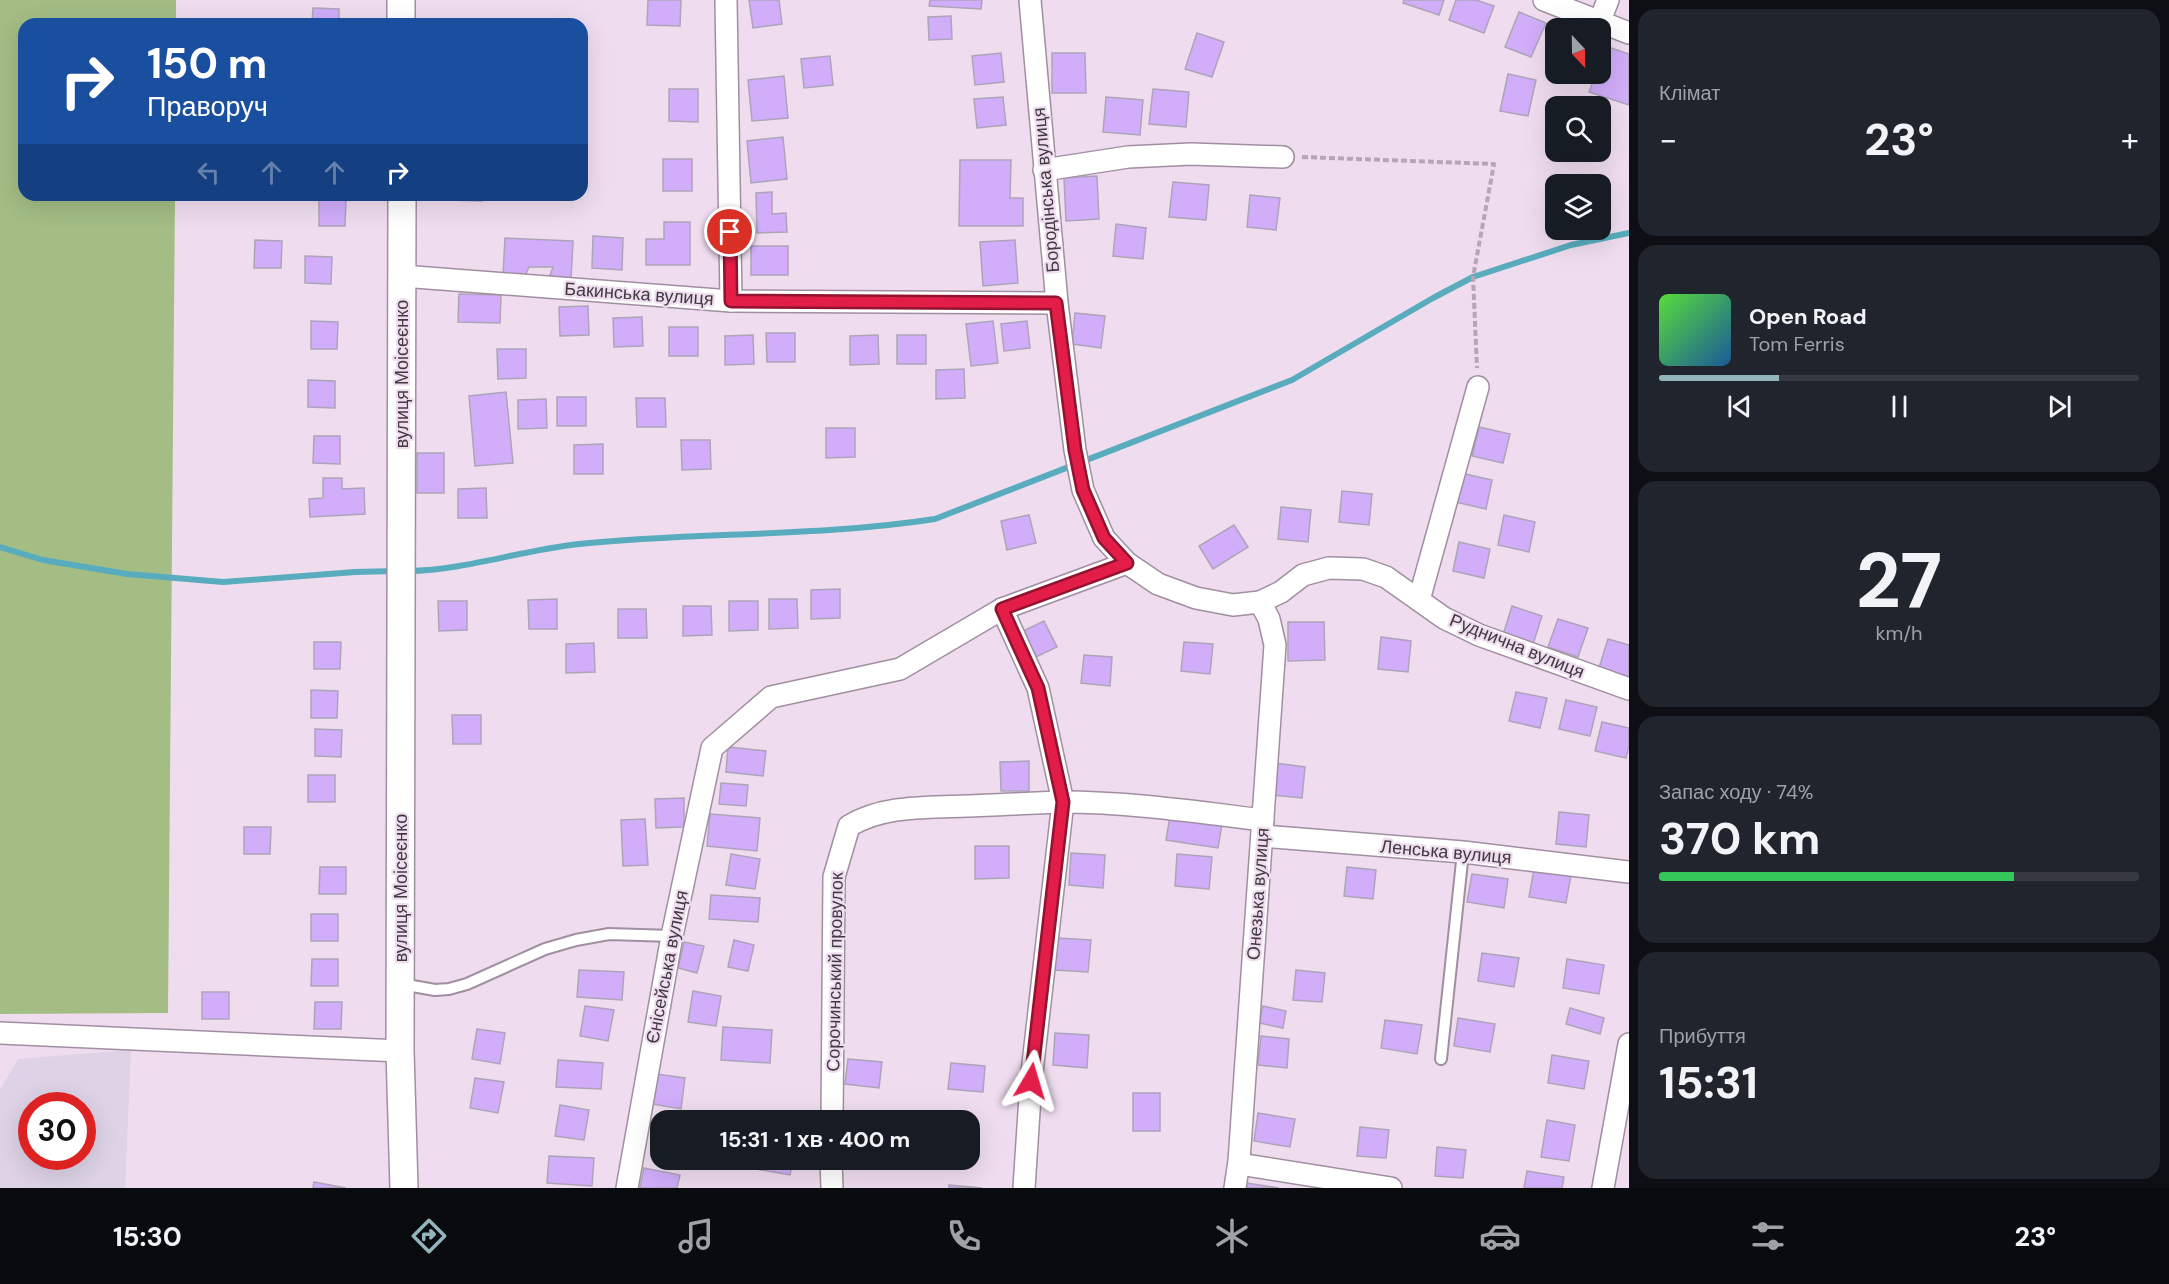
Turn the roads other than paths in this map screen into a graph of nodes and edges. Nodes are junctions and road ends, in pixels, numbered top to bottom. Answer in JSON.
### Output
{"nodes":[{"id":1,"x":401,"y":0,"type":"edge"},
{"id":2,"x":726,"y":0,"type":"edge"},
{"id":3,"x":1030,"y":0,"type":"edge"},
{"id":4,"x":1544,"y":0,"type":"edge"},
{"id":5,"x":1608,"y":0,"type":"edge"},
{"id":6,"x":401,"y":18,"type":"edge"},
{"id":7,"x":1587,"y":18,"type":"edge"},
{"id":8,"x":1601,"y":18,"type":"edge"},
{"id":9,"x":1611,"y":27,"type":"edge"},
{"id":10,"x":1629,"y":33,"type":"edge"},
{"id":11,"x":1283,"y":157,"type":"road end"},
{"id":12,"x":1044,"y":170,"type":"junction"},
{"id":13,"x":402,"y":201,"type":"edge"},
{"id":14,"x":402,"y":276,"type":"junction"},
{"id":15,"x":731,"y":301,"type":"junction"},
{"id":16,"x":1056,"y":303,"type":"junction"},
{"id":17,"x":1478,"y":387,"type":"road end"},
{"id":18,"x":1083,"y":490,"type":"joint"},
{"id":19,"x":1127,"y":563,"type":"junction"},
{"id":20,"x":1419,"y":600,"type":"junction"},
{"id":21,"x":1260,"y":602,"type":"junction"},
{"id":22,"x":1002,"y":609,"type":"junction"},
{"id":23,"x":1629,"y":689,"type":"edge"},
{"id":24,"x":1063,"y":802,"type":"junction"},
{"id":25,"x":1263,"y":828,"type":"junction"},
{"id":26,"x":1463,"y":852,"type":"junction"},
{"id":27,"x":1629,"y":872,"type":"edge"},
{"id":28,"x":672,"y":936,"type":"junction"},
{"id":29,"x":401,"y":984,"type":"junction"},
{"id":30,"x":0,"y":1033,"type":"edge"},
{"id":31,"x":1629,"y":1044,"type":"edge"},
{"id":32,"x":400,"y":1051,"type":"junction"},
{"id":33,"x":1441,"y":1059,"type":"dead end"},
{"id":34,"x":832,"y":1110,"type":"edge"},
{"id":35,"x":1239,"y":1164,"type":"junction"},
{"id":36,"x":831,"y":1170,"type":"edge"},
{"id":37,"x":404,"y":1188,"type":"edge"},
{"id":38,"x":627,"y":1188,"type":"edge"},
{"id":39,"x":832,"y":1188,"type":"edge"},
{"id":40,"x":1024,"y":1188,"type":"edge"},
{"id":41,"x":1235,"y":1188,"type":"edge"},
{"id":42,"x":1391,"y":1188,"type":"edge"},
{"id":43,"x":1603,"y":1188,"type":"edge"}],
"edges":[{"from":1,"to":6,"type":"street"},
{"from":2,"to":15,"type":"street"},
{"from":3,"to":12,"type":"street","name":"Бородінська вулиця"},
{"from":4,"to":7,"type":"street"},
{"from":5,"to":8,"type":"street"},
{"from":9,"to":10,"type":"street"},
{"from":11,"to":12,"type":"street"},
{"from":12,"to":16,"type":"street","name":"Бородінська вулиця"},
{"from":13,"to":14,"type":"street","name":"вулиця Моісеєнко"},
{"from":14,"to":15,"type":"street","name":"Бакинська вулиця"},
{"from":14,"to":29,"type":"street","name":"вулиця Моісеєнко"},
{"from":15,"to":16,"type":"street","name":"Бакинська вулиця"},
{"from":16,"to":18,"type":"street","name":"Бородінська вулиця"},
{"from":17,"to":20,"type":"street"},
{"from":18,"to":19,"type":"street","name":"Руднична вулиця"},
{"from":19,"to":21,"type":"street","name":"Руднична вулиця"},
{"from":19,"to":22,"type":"street"},
{"from":20,"to":21,"type":"street","name":"Руднична вулиця"},
{"from":20,"to":23,"type":"street","name":"Руднична вулиця"},
{"from":21,"to":25,"type":"street","name":"Онезька вулиця"},
{"from":22,"to":24,"type":"street"},
{"from":22,"to":28,"type":"street","name":"Єнісейська вулиця"},
{"from":24,"to":25,"type":"street","name":"Ленська вулиця"},
{"from":24,"to":34,"type":"street","name":"Сорочинський провулок"},
{"from":24,"to":40,"type":"street"},
{"from":25,"to":26,"type":"street","name":"Ленська вулиця"},
{"from":25,"to":35,"type":"street","name":"Онезька вулиця"},
{"from":26,"to":27,"type":"street","name":"Ленська вулиця"},
{"from":26,"to":33,"type":"lane"},
{"from":28,"to":29,"type":"lane"},
{"from":28,"to":38,"type":"street","name":"Єнісейська вулиця"},
{"from":29,"to":32,"type":"street","name":"вулиця Моісеєнко"},
{"from":30,"to":32,"type":"street"},
{"from":31,"to":43,"type":"street"},
{"from":32,"to":37,"type":"street","name":"вулиця Моісеєнко"},
{"from":35,"to":41,"type":"street","name":"Онезька вулиця"},
{"from":35,"to":42,"type":"street"},
{"from":36,"to":39,"type":"street"}]}
